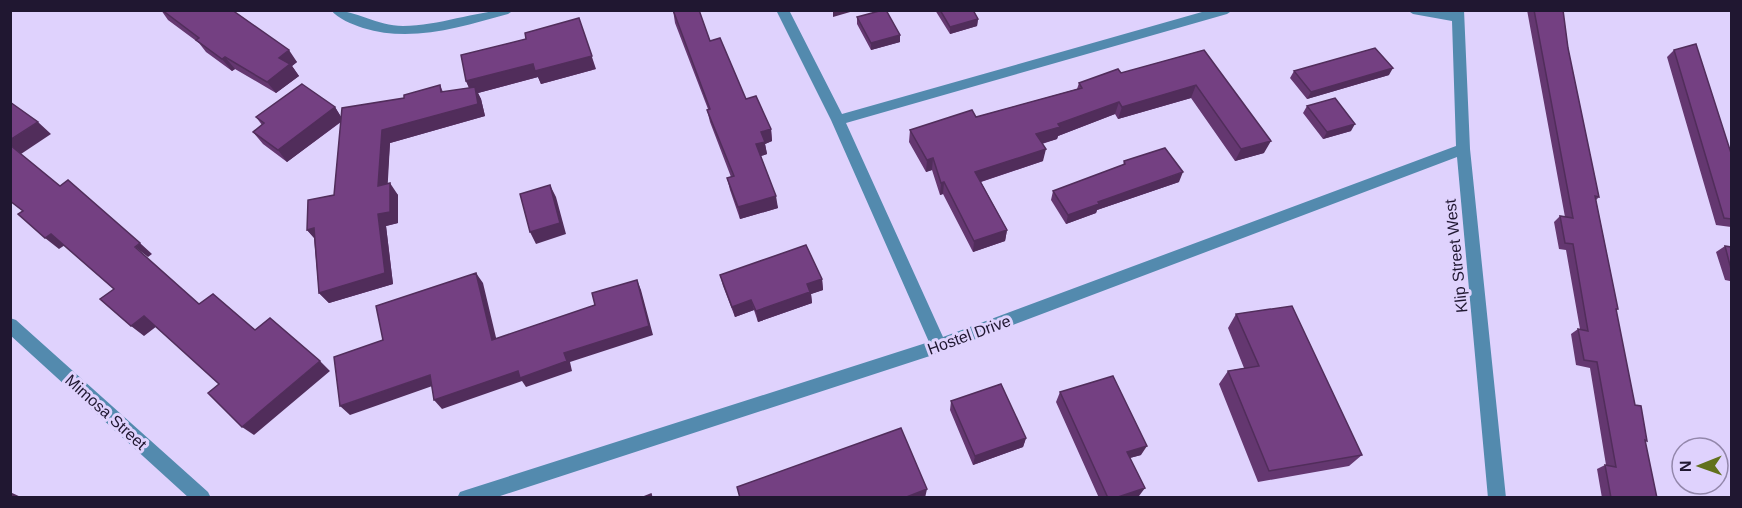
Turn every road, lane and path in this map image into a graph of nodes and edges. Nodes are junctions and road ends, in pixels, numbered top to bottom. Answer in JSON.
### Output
{"nodes":[{"id":1,"x":337,"y":10,"type":"edge"},
{"id":2,"x":508,"y":10,"type":"edge"},
{"id":3,"x":782,"y":10,"type":"edge"},
{"id":4,"x":1227,"y":10,"type":"edge"},
{"id":5,"x":1413,"y":10,"type":"edge"},
{"id":6,"x":1458,"y":14,"type":"edge"},
{"id":7,"x":838,"y":120,"type":"junction"},
{"id":8,"x":1463,"y":149,"type":"junction"},
{"id":9,"x":10,"y":325,"type":"edge"},
{"id":10,"x":939,"y":346,"type":"junction"},
{"id":11,"x":202,"y":498,"type":"edge"},
{"id":12,"x":466,"y":498,"type":"edge"},
{"id":13,"x":1497,"y":498,"type":"edge"}],
"edges":[{"from":1,"to":2,"type":"street"},
{"from":3,"to":7,"type":"street"},
{"from":4,"to":7,"type":"street"},
{"from":5,"to":6,"type":"street"},
{"from":6,"to":8,"type":"street","name":"Klip Street West"},
{"from":7,"to":10,"type":"street"},
{"from":8,"to":10,"type":"street","name":"Hostel Drive"},
{"from":8,"to":13,"type":"street","name":"Klip Street West"},
{"from":9,"to":11,"type":"street","name":"Mimosa Street"},
{"from":10,"to":12,"type":"street","name":"Hostel Drive"}]}
